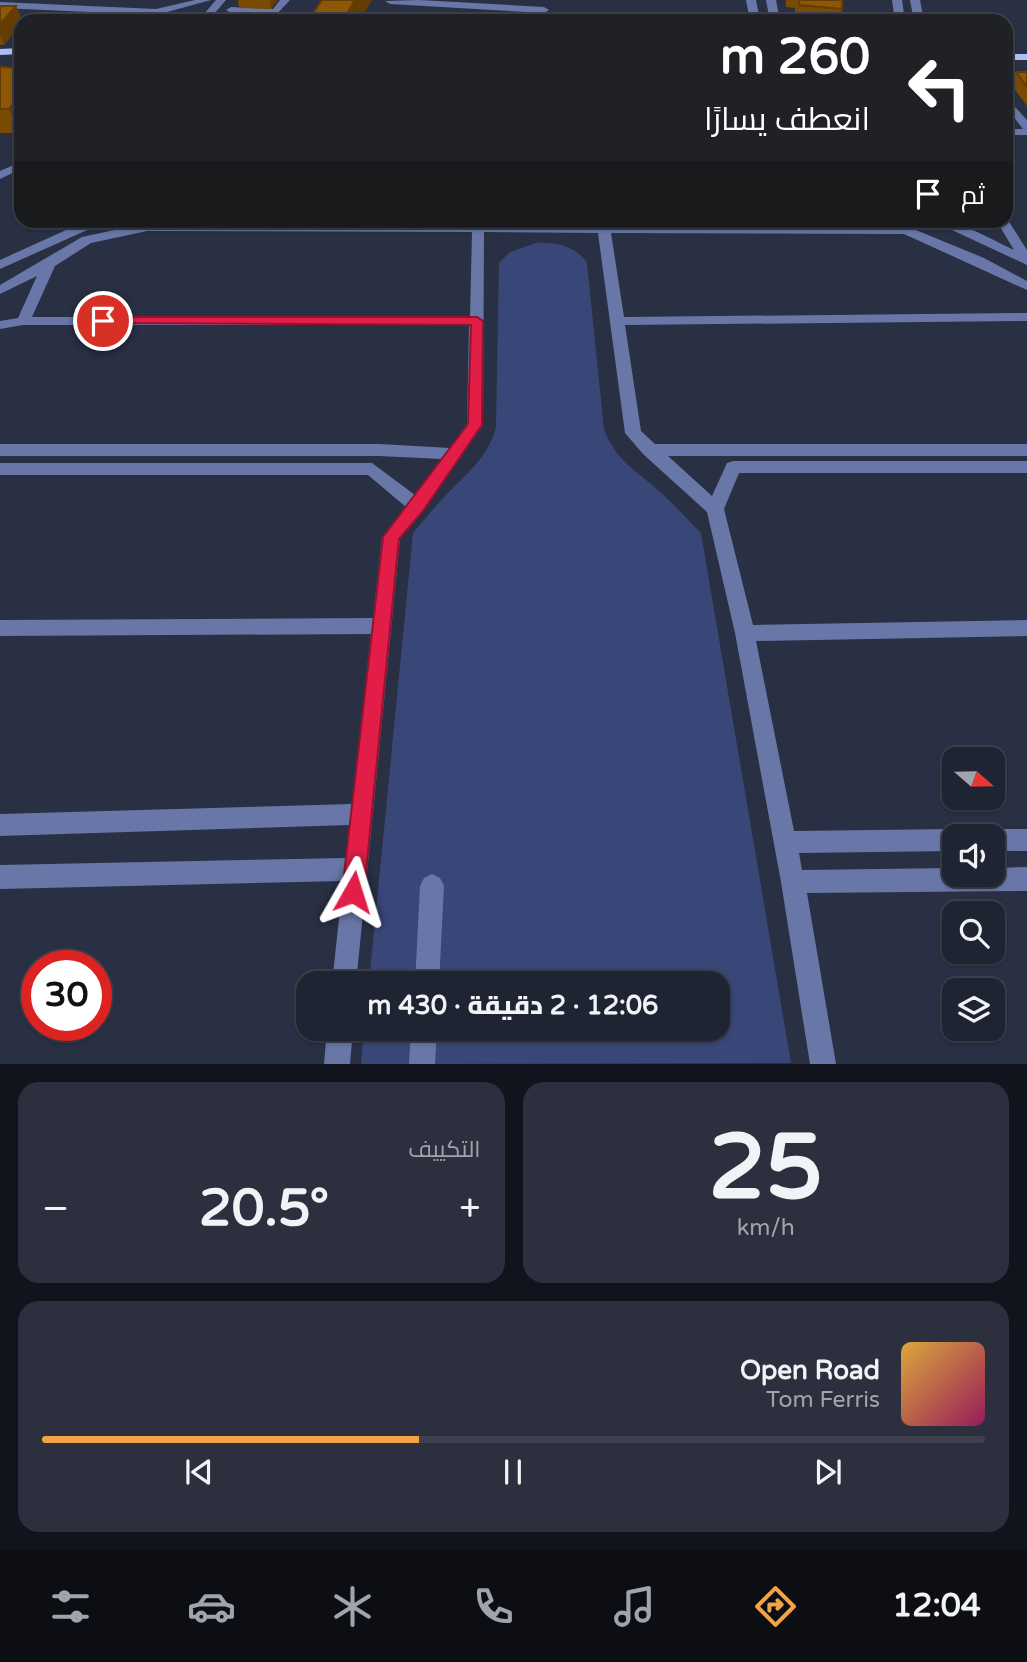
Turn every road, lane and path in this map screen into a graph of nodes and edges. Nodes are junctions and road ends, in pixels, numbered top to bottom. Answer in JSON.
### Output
{"nodes":[{"id":1,"x":206,"y":0,"type":"edge"},
{"id":2,"x":221,"y":0,"type":"edge"},
{"id":3,"x":239,"y":0,"type":"edge"},
{"id":4,"x":285,"y":0,"type":"edge"},
{"id":5,"x":390,"y":1,"type":"edge"},
{"id":6,"x":469,"y":3,"type":"edge"},
{"id":7,"x":0,"y":5,"type":"edge"},
{"id":8,"x":231,"y":10,"type":"junction"},
{"id":9,"x":544,"y":10,"type":"dead end"},
{"id":10,"x":276,"y":12,"type":"junction"},
{"id":11,"x":209,"y":14,"type":"edge"},
{"id":12,"x":228,"y":14,"type":"edge"},
{"id":13,"x":280,"y":14,"type":"edge"},
{"id":14,"x":1013,"y":110,"type":"edge"},
{"id":15,"x":1027,"y":130,"type":"edge"},
{"id":16,"x":80,"y":228,"type":"edge"},
{"id":17,"x":141,"y":228,"type":"edge"},
{"id":18,"x":478,"y":228,"type":"joint"},
{"id":19,"x":604,"y":228,"type":"junction"},
{"id":20,"x":958,"y":228,"type":"edge"},
{"id":21,"x":1007,"y":228,"type":"edge"},
{"id":22,"x":961,"y":229,"type":"junction"},
{"id":23,"x":947,"y":247,"type":"junction"},
{"id":24,"x":1012,"y":254,"type":"junction"},
{"id":25,"x":1027,"y":261,"type":"edge"},
{"id":26,"x":49,"y":264,"type":"junction"},
{"id":27,"x":0,"y":265,"type":"edge"},
{"id":28,"x":994,"y":269,"type":"junction"},
{"id":29,"x":0,"y":290,"type":"edge"},
{"id":30,"x":1025,"y":292,"type":"edge"},
{"id":31,"x":1027,"y":317,"type":"edge"},
{"id":32,"x":23,"y":321,"type":"junction"},
{"id":33,"x":477,"y":321,"type":"junction"},
{"id":34,"x":617,"y":321,"type":"junction"},
{"id":35,"x":0,"y":325,"type":"edge"},
{"id":36,"x":0,"y":450,"type":"edge"},
{"id":37,"x":379,"y":450,"type":"junction"},
{"id":38,"x":649,"y":450,"type":"junction"},
{"id":39,"x":1027,"y":450,"type":"edge"},
{"id":40,"x":454,"y":454,"type":"junction"},
{"id":41,"x":732,"y":459,"type":"junction"},
{"id":42,"x":1027,"y":467,"type":"edge"},
{"id":43,"x":0,"y":469,"type":"edge"},
{"id":44,"x":372,"y":469,"type":"junction"},
{"id":45,"x":417,"y":506,"type":"junction"},
{"id":46,"x":715,"y":509,"type":"junction"},
{"id":47,"x":381,"y":626,"type":"junction"},
{"id":48,"x":0,"y":628,"type":"edge"},
{"id":49,"x":1027,"y":628,"type":"edge"},
{"id":50,"x":745,"y":632,"type":"junction"},
{"id":51,"x":361,"y":814,"type":"junction"},
{"id":52,"x":0,"y":825,"type":"edge"},
{"id":53,"x":1005,"y":840,"type":"edge"},
{"id":54,"x":1027,"y":840,"type":"edge"},
{"id":55,"x":942,"y":841,"type":"edge"},
{"id":56,"x":784,"y":842,"type":"junction"},
{"id":57,"x":355,"y":869,"type":"junction"},
{"id":58,"x":0,"y":877,"type":"edge"},
{"id":59,"x":1027,"y":879,"type":"edge"},
{"id":60,"x":793,"y":882,"type":"junction"},
{"id":61,"x":432,"y":886,"type":"dead end"},
{"id":62,"x":345,"y":971,"type":"edge"},
{"id":63,"x":428,"y":971,"type":"edge"},
{"id":64,"x":339,"y":1041,"type":"edge"},
{"id":65,"x":423,"y":1041,"type":"edge"},
{"id":66,"x":337,"y":1063,"type":"edge"},
{"id":67,"x":422,"y":1063,"type":"edge"},
{"id":68,"x":823,"y":1063,"type":"edge"}],
"edges":[{"from":1,"to":7,"type":"street"},
{"from":2,"to":11,"type":"street"},
{"from":3,"to":8,"type":"street"},
{"from":4,"to":10,"type":"street"},
{"from":5,"to":6,"type":"street"},
{"from":6,"to":9,"type":"street"},
{"from":8,"to":10,"type":"street"},
{"from":8,"to":12,"type":"street"},
{"from":10,"to":13,"type":"street"},
{"from":14,"to":15,"type":"street"},
{"from":16,"to":27,"type":"street"},
{"from":17,"to":26,"type":"street"},
{"from":18,"to":19,"type":"street"},
{"from":18,"to":33,"type":"street"},
{"from":19,"to":23,"type":"street"},
{"from":19,"to":34,"type":"street"},
{"from":20,"to":22,"type":"street"},
{"from":21,"to":25,"type":"street"},
{"from":22,"to":23,"type":"street"},
{"from":22,"to":24,"type":"street"},
{"from":23,"to":28,"type":"street"},
{"from":24,"to":25,"type":"street"},
{"from":24,"to":28,"type":"street"},
{"from":26,"to":29,"type":"street"},
{"from":26,"to":32,"type":"street"},
{"from":28,"to":30,"type":"street"},
{"from":31,"to":34,"type":"street"},
{"from":32,"to":33,"type":"street"},
{"from":32,"to":35,"type":"street"},
{"from":33,"to":40,"type":"street"},
{"from":34,"to":38,"type":"street"},
{"from":36,"to":37,"type":"street"},
{"from":37,"to":40,"type":"street"},
{"from":37,"to":44,"type":"street"},
{"from":38,"to":41,"type":"street"},
{"from":38,"to":46,"type":"street"},
{"from":39,"to":41,"type":"street"},
{"from":40,"to":45,"type":"street"},
{"from":41,"to":42,"type":"street"},
{"from":41,"to":46,"type":"street"},
{"from":43,"to":44,"type":"street"},
{"from":44,"to":45,"type":"street"},
{"from":45,"to":47,"type":"street"},
{"from":46,"to":50,"type":"street"},
{"from":47,"to":48,"type":"street"},
{"from":47,"to":51,"type":"street"},
{"from":49,"to":50,"type":"street"},
{"from":50,"to":56,"type":"street"},
{"from":51,"to":52,"type":"street"},
{"from":51,"to":57,"type":"street"},
{"from":53,"to":54,"type":"street"},
{"from":55,"to":56,"type":"street"},
{"from":56,"to":60,"type":"street"},
{"from":57,"to":58,"type":"street"},
{"from":57,"to":62,"type":"street"},
{"from":59,"to":60,"type":"street"},
{"from":60,"to":68,"type":"street"},
{"from":61,"to":63,"type":"street"},
{"from":64,"to":66,"type":"street"},
{"from":65,"to":67,"type":"street"}]}
